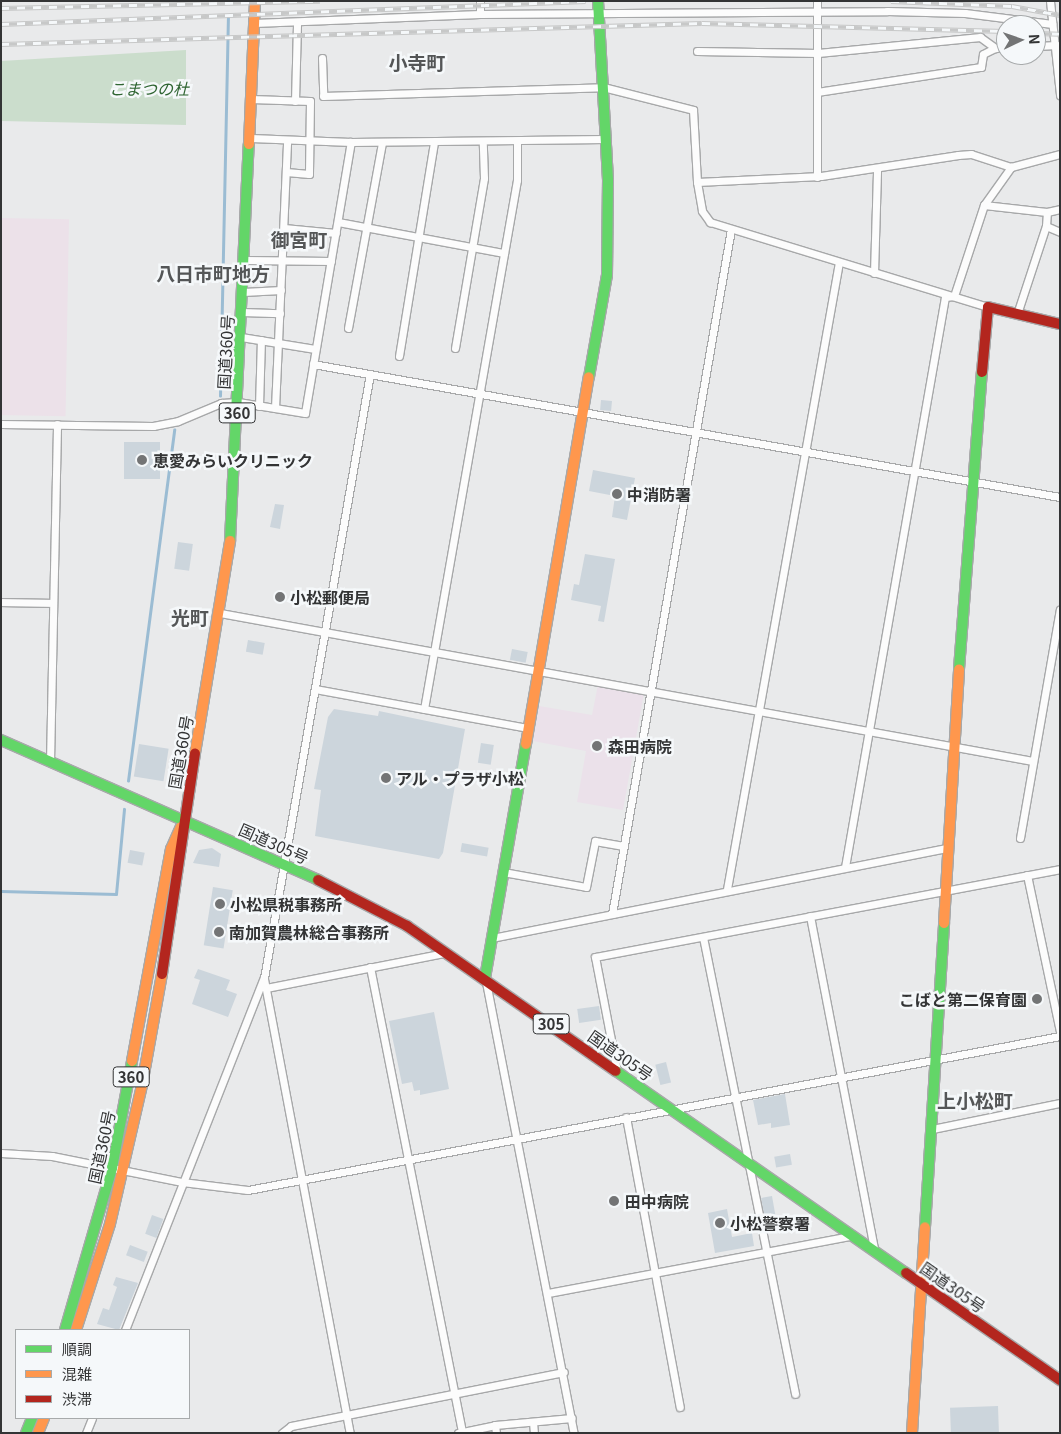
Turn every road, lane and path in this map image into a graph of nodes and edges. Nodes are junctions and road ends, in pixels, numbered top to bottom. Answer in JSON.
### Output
{"nodes":[{"id":1,"x":254,"y":1,"type":"edge"},
{"id":2,"x":480,"y":1,"type":"edge"},
{"id":3,"x":598,"y":1,"type":"edge"},
{"id":4,"x":817,"y":1,"type":"edge"},
{"id":5,"x":1050,"y":1,"type":"edge"},
{"id":6,"x":817,"y":12,"type":"junction"},
{"id":7,"x":599,"y":13,"type":"junction"},
{"id":8,"x":480,"y":14,"type":"junction"},
{"id":9,"x":297,"y":22,"type":"junction"},
{"id":10,"x":254,"y":24,"type":"junction"},
{"id":11,"x":1052,"y":24,"type":"junction"},
{"id":12,"x":1057,"y":45,"type":"junction"},
{"id":13,"x":1046,"y":46,"type":"edge"},
{"id":14,"x":995,"y":48,"type":"joint"},
{"id":15,"x":697,"y":50,"type":"dead end"},
{"id":16,"x":818,"y":54,"type":"junction"},
{"id":17,"x":322,"y":58,"type":"dead end"},
{"id":18,"x":603,"y":88,"type":"junction"},
{"id":19,"x":817,"y":92,"type":"junction"},
{"id":20,"x":1060,"y":95,"type":"edge"},
{"id":21,"x":251,"y":99,"type":"junction"},
{"id":22,"x":295,"y":101,"type":"junction"},
{"id":23,"x":250,"y":138,"type":"junction"},
{"id":24,"x":605,"y":139,"type":"junction"},
{"id":25,"x":287,"y":140,"type":"junction"},
{"id":26,"x":310,"y":141,"type":"junction"},
{"id":27,"x":483,"y":141,"type":"junction"},
{"id":28,"x":517,"y":141,"type":"junction"},
{"id":29,"x":351,"y":142,"type":"junction"},
{"id":30,"x":382,"y":142,"type":"junction"},
{"id":31,"x":434,"y":142,"type":"junction"},
{"id":32,"x":1060,"y":154,"type":"edge"},
{"id":33,"x":1011,"y":167,"type":"junction"},
{"id":34,"x":877,"y":169,"type":"junction"},
{"id":35,"x":286,"y":172,"type":"junction"},
{"id":36,"x":817,"y":177,"type":"junction"},
{"id":37,"x":697,"y":182,"type":"junction"},
{"id":38,"x":984,"y":205,"type":"junction"},
{"id":39,"x":1060,"y":209,"type":"edge"},
{"id":40,"x":1047,"y":212,"type":"junction"},
{"id":41,"x":338,"y":222,"type":"junction"},
{"id":42,"x":1046,"y":226,"type":"junction"},
{"id":43,"x":284,"y":228,"type":"junction"},
{"id":44,"x":366,"y":228,"type":"junction"},
{"id":45,"x":732,"y":228,"type":"junction"},
{"id":46,"x":1060,"y":232,"type":"edge"},
{"id":47,"x":336,"y":233,"type":"junction"},
{"id":48,"x":419,"y":238,"type":"junction"},
{"id":49,"x":474,"y":248,"type":"junction"},
{"id":50,"x":504,"y":253,"type":"junction"},
{"id":51,"x":245,"y":260,"type":"junction"},
{"id":52,"x":282,"y":261,"type":"junction"},
{"id":53,"x":331,"y":261,"type":"junction"},
{"id":54,"x":839,"y":262,"type":"junction"},
{"id":55,"x":874,"y":272,"type":"junction"},
{"id":56,"x":281,"y":290,"type":"junction"},
{"id":57,"x":243,"y":292,"type":"junction"},
{"id":58,"x":954,"y":296,"type":"junction"},
{"id":59,"x":988,"y":307,"type":"junction"},
{"id":60,"x":242,"y":312,"type":"junction"},
{"id":61,"x":280,"y":314,"type":"junction"},
{"id":62,"x":1017,"y":314,"type":"junction"},
{"id":63,"x":1060,"y":324,"type":"edge"},
{"id":64,"x":348,"y":328,"type":"dead end"},
{"id":65,"x":241,"y":337,"type":"junction"},
{"id":66,"x":262,"y":340,"type":"junction"},
{"id":67,"x":278,"y":342,"type":"junction"},
{"id":68,"x":455,"y":348,"type":"dead end"},
{"id":69,"x":315,"y":349,"type":"junction"},
{"id":70,"x":399,"y":356,"type":"dead end"},
{"id":71,"x":313,"y":364,"type":"junction"},
{"id":72,"x":370,"y":374,"type":"junction"},
{"id":73,"x":478,"y":394,"type":"junction"},
{"id":74,"x":238,"y":402,"type":"junction"},
{"id":75,"x":259,"y":406,"type":"junction"},
{"id":76,"x":275,"y":408,"type":"junction"},
{"id":77,"x":584,"y":412,"type":"junction"},
{"id":78,"x":1,"y":424,"type":"edge"},
{"id":79,"x":57,"y":424,"type":"junction"},
{"id":80,"x":694,"y":433,"type":"junction"},
{"id":81,"x":804,"y":452,"type":"junction"},
{"id":82,"x":912,"y":471,"type":"junction"},
{"id":83,"x":972,"y":482,"type":"junction"},
{"id":84,"x":1060,"y":497,"type":"edge"},
{"id":85,"x":1,"y":602,"type":"edge"},
{"id":86,"x":53,"y":603,"type":"junction"},
{"id":87,"x":1060,"y":609,"type":"edge"},
{"id":88,"x":220,"y":614,"type":"junction"},
{"id":89,"x":325,"y":634,"type":"junction"},
{"id":90,"x":433,"y":653,"type":"junction"},
{"id":91,"x":538,"y":671,"type":"junction"},
{"id":92,"x":315,"y":689,"type":"junction"},
{"id":93,"x":650,"y":692,"type":"junction"},
{"id":94,"x":424,"y":709,"type":"junction"},
{"id":95,"x":759,"y":711,"type":"junction"},
{"id":96,"x":528,"y":728,"type":"junction"},
{"id":97,"x":867,"y":731,"type":"junction"},
{"id":98,"x":1,"y":740,"type":"edge"},
{"id":99,"x":954,"y":746,"type":"junction"},
{"id":100,"x":50,"y":761,"type":"junction"},
{"id":101,"x":1033,"y":761,"type":"junction"},
{"id":102,"x":184,"y":820,"type":"junction"},
{"id":103,"x":1020,"y":838,"type":"dead end"},
{"id":104,"x":624,"y":846,"type":"junction"},
{"id":105,"x":948,"y":848,"type":"junction"},
{"id":106,"x":284,"y":862,"type":"junction"},
{"id":107,"x":845,"y":867,"type":"junction"},
{"id":108,"x":1060,"y":869,"type":"edge"},
{"id":109,"x":503,"y":872,"type":"junction"},
{"id":110,"x":1027,"y":875,"type":"junction"},
{"id":111,"x":948,"y":888,"type":"junction"},
{"id":112,"x":727,"y":889,"type":"junction"},
{"id":113,"x":612,"y":914,"type":"junction"},
{"id":114,"x":810,"y":916,"type":"junction"},
{"id":115,"x":703,"y":937,"type":"junction"},
{"id":116,"x":492,"y":938,"type":"junction"},
{"id":117,"x":446,"y":952,"type":"junction"},
{"id":118,"x":370,"y":967,"type":"junction"},
{"id":119,"x":264,"y":978,"type":"junction"},
{"id":120,"x":485,"y":978,"type":"junction"},
{"id":121,"x":266,"y":988,"type":"junction"},
{"id":122,"x":1060,"y":1031,"type":"edge"},
{"id":123,"x":1060,"y":1036,"type":"edge"},
{"id":124,"x":937,"y":1058,"type":"junction"},
{"id":125,"x":618,"y":1072,"type":"junction"},
{"id":126,"x":842,"y":1076,"type":"junction"},
{"id":127,"x":734,"y":1097,"type":"junction"},
{"id":128,"x":1060,"y":1103,"type":"edge"},
{"id":129,"x":671,"y":1108,"type":"junction"},
{"id":130,"x":626,"y":1117,"type":"junction"},
{"id":131,"x":932,"y":1128,"type":"junction"},
{"id":132,"x":517,"y":1139,"type":"junction"},
{"id":133,"x":1,"y":1153,"type":"edge"},
{"id":134,"x":408,"y":1160,"type":"junction"},
{"id":135,"x":746,"y":1161,"type":"junction"},
{"id":136,"x":112,"y":1168,"type":"junction"},
{"id":137,"x":123,"y":1170,"type":"junction"},
{"id":138,"x":301,"y":1180,"type":"junction"},
{"id":139,"x":182,"y":1182,"type":"junction"},
{"id":140,"x":851,"y":1236,"type":"junction"},
{"id":141,"x":874,"y":1249,"type":"junction"},
{"id":142,"x":764,"y":1250,"type":"junction"},
{"id":143,"x":654,"y":1273,"type":"junction"},
{"id":144,"x":922,"y":1283,"type":"junction"},
{"id":145,"x":548,"y":1293,"type":"junction"},
{"id":146,"x":65,"y":1329,"type":"edge"},
{"id":147,"x":76,"y":1329,"type":"edge"},
{"id":148,"x":125,"y":1329,"type":"edge"},
{"id":149,"x":564,"y":1372,"type":"junction"},
{"id":150,"x":1060,"y":1380,"type":"edge"},
{"id":151,"x":455,"y":1393,"type":"junction"},
{"id":152,"x":795,"y":1394,"type":"dead end"},
{"id":153,"x":680,"y":1408,"type":"dead end"},
{"id":154,"x":347,"y":1416,"type":"junction"},
{"id":155,"x":572,"y":1418,"type":"junction"},
{"id":156,"x":32,"y":1419,"type":"edge"},
{"id":157,"x":44,"y":1419,"type":"edge"},
{"id":158,"x":92,"y":1419,"type":"edge"},
{"id":159,"x":533,"y":1422,"type":"junction"},
{"id":160,"x":495,"y":1429,"type":"edge"},
{"id":161,"x":460,"y":1432,"type":"edge"},
{"id":162,"x":26,"y":1433,"type":"edge"},
{"id":163,"x":38,"y":1433,"type":"edge"},
{"id":164,"x":86,"y":1433,"type":"edge"},
{"id":165,"x":282,"y":1433,"type":"edge"},
{"id":166,"x":350,"y":1433,"type":"edge"},
{"id":167,"x":534,"y":1433,"type":"edge"},
{"id":168,"x":574,"y":1433,"type":"edge"},
{"id":169,"x":912,"y":1433,"type":"edge"}],
"edges":[{"from":1,"to":10,"type":"main road","name":"国道360号","number":"360"},
{"from":2,"to":8,"type":"street"},
{"from":3,"to":7,"type":"main road"},
{"from":4,"to":6,"type":"street"},
{"from":5,"to":11,"type":"street"},
{"from":6,"to":7,"type":"street"},
{"from":6,"to":11,"type":"street"},
{"from":6,"to":16,"type":"street"},
{"from":7,"to":8,"type":"street"},
{"from":7,"to":18,"type":"main road"},
{"from":8,"to":9,"type":"street"},
{"from":9,"to":10,"type":"street"},
{"from":9,"to":22,"type":"street"},
{"from":10,"to":21,"type":"main road","name":"国道360号","number":"360"},
{"from":11,"to":12,"type":"street"},
{"from":12,"to":13,"type":"street"},
{"from":12,"to":20,"type":"street"},
{"from":14,"to":16,"type":"street"},
{"from":14,"to":19,"type":"street"},
{"from":15,"to":16,"type":"street"},
{"from":16,"to":19,"type":"street"},
{"from":17,"to":18,"type":"street"},
{"from":18,"to":24,"type":"main road"},
{"from":18,"to":37,"type":"street"},
{"from":19,"to":36,"type":"street"},
{"from":21,"to":22,"type":"street"},
{"from":21,"to":23,"type":"main road","name":"国道360号","number":"360"},
{"from":22,"to":26,"type":"street"},
{"from":23,"to":25,"type":"street"},
{"from":23,"to":51,"type":"main road","name":"国道360号","number":"360"},
{"from":24,"to":28,"type":"street"},
{"from":24,"to":77,"type":"main road"},
{"from":25,"to":26,"type":"street"},
{"from":25,"to":35,"type":"street"},
{"from":26,"to":29,"type":"street"},
{"from":26,"to":35,"type":"street"},
{"from":27,"to":28,"type":"street"},
{"from":27,"to":31,"type":"street"},
{"from":27,"to":49,"type":"street"},
{"from":28,"to":50,"type":"street"},
{"from":29,"to":30,"type":"street"},
{"from":29,"to":41,"type":"street"},
{"from":30,"to":31,"type":"street"},
{"from":30,"to":44,"type":"street"},
{"from":31,"to":48,"type":"street"},
{"from":32,"to":33,"type":"street"},
{"from":33,"to":34,"type":"street"},
{"from":33,"to":38,"type":"street"},
{"from":34,"to":36,"type":"street"},
{"from":34,"to":55,"type":"street"},
{"from":35,"to":43,"type":"street"},
{"from":36,"to":37,"type":"street"},
{"from":37,"to":45,"type":"street"},
{"from":38,"to":40,"type":"street"},
{"from":38,"to":58,"type":"street"},
{"from":39,"to":40,"type":"street"},
{"from":40,"to":42,"type":"street"},
{"from":41,"to":44,"type":"street"},
{"from":41,"to":47,"type":"street"},
{"from":42,"to":46,"type":"street"},
{"from":42,"to":62,"type":"street"},
{"from":43,"to":47,"type":"street"},
{"from":43,"to":52,"type":"street"},
{"from":44,"to":48,"type":"street"},
{"from":44,"to":64,"type":"street"},
{"from":45,"to":54,"type":"street"},
{"from":45,"to":80,"type":"street"},
{"from":47,"to":53,"type":"street"},
{"from":48,"to":49,"type":"street"},
{"from":48,"to":70,"type":"street"},
{"from":49,"to":50,"type":"street"},
{"from":49,"to":68,"type":"street"},
{"from":50,"to":73,"type":"street"},
{"from":51,"to":52,"type":"street"},
{"from":51,"to":57,"type":"main road","name":"国道360号","number":"360"},
{"from":52,"to":53,"type":"street"},
{"from":52,"to":56,"type":"street"},
{"from":53,"to":69,"type":"street"},
{"from":54,"to":55,"type":"street"},
{"from":54,"to":81,"type":"street"},
{"from":55,"to":58,"type":"street"},
{"from":56,"to":57,"type":"street"},
{"from":56,"to":61,"type":"street"},
{"from":57,"to":60,"type":"main road","name":"国道360号","number":"360"},
{"from":58,"to":59,"type":"street"},
{"from":58,"to":82,"type":"street"},
{"from":59,"to":62,"type":"main road"},
{"from":59,"to":83,"type":"main road"},
{"from":60,"to":61,"type":"street"},
{"from":60,"to":65,"type":"main road","name":"国道360号","number":"360"},
{"from":61,"to":67,"type":"street"},
{"from":62,"to":63,"type":"main road"},
{"from":65,"to":66,"type":"street"},
{"from":65,"to":74,"type":"main road","name":"国道360号","number":"360"},
{"from":66,"to":67,"type":"street"},
{"from":66,"to":75,"type":"street"},
{"from":67,"to":69,"type":"street"},
{"from":67,"to":76,"type":"street"},
{"from":69,"to":71,"type":"street"},
{"from":71,"to":72,"type":"street"},
{"from":71,"to":76,"type":"street"},
{"from":72,"to":73,"type":"street"},
{"from":72,"to":89,"type":"street"},
{"from":73,"to":77,"type":"street"},
{"from":73,"to":90,"type":"street"},
{"from":74,"to":75,"type":"street"},
{"from":74,"to":79,"type":"street"},
{"from":74,"to":88,"type":"main road","name":"国道360号","number":"360"},
{"from":75,"to":76,"type":"street"},
{"from":77,"to":80,"type":"street"},
{"from":77,"to":91,"type":"main road"},
{"from":78,"to":79,"type":"street"},
{"from":79,"to":86,"type":"street"},
{"from":80,"to":81,"type":"street"},
{"from":80,"to":93,"type":"street"},
{"from":81,"to":82,"type":"street"},
{"from":81,"to":95,"type":"street"},
{"from":82,"to":83,"type":"street"},
{"from":82,"to":97,"type":"street"},
{"from":83,"to":84,"type":"street"},
{"from":83,"to":99,"type":"main road"},
{"from":85,"to":86,"type":"street"},
{"from":86,"to":100,"type":"street"},
{"from":87,"to":101,"type":"street"},
{"from":88,"to":89,"type":"street"},
{"from":88,"to":102,"type":"main road","name":"国道360号","number":"360"},
{"from":89,"to":90,"type":"street"},
{"from":89,"to":92,"type":"street"},
{"from":90,"to":91,"type":"street"},
{"from":90,"to":94,"type":"street"},
{"from":91,"to":93,"type":"street"},
{"from":91,"to":96,"type":"main road"},
{"from":92,"to":94,"type":"street"},
{"from":92,"to":106,"type":"street"},
{"from":93,"to":95,"type":"street"},
{"from":93,"to":104,"type":"street"},
{"from":94,"to":96,"type":"street"},
{"from":95,"to":97,"type":"street"},
{"from":95,"to":112,"type":"street"},
{"from":96,"to":109,"type":"main road"},
{"from":97,"to":99,"type":"street"},
{"from":97,"to":107,"type":"street"},
{"from":98,"to":100,"type":"main road","name":"国道305号","number":"305"},
{"from":99,"to":101,"type":"street"},
{"from":99,"to":105,"type":"main road"},
{"from":100,"to":102,"type":"main road","name":"国道305号","number":"305"},
{"from":101,"to":103,"type":"street"},
{"from":102,"to":106,"type":"main road","name":"国道305号","number":"305"},
{"from":102,"to":136,"type":"main road","name":"国道360号","number":"360"},
{"from":102,"to":137,"type":"main road","name":"国道360号","number":"360"},
{"from":104,"to":109,"type":"street"},
{"from":104,"to":113,"type":"street"},
{"from":105,"to":107,"type":"street"},
{"from":105,"to":111,"type":"main road"},
{"from":106,"to":117,"type":"main road","name":"国道305号","number":"305"},
{"from":106,"to":119,"type":"street"},
{"from":107,"to":112,"type":"street"},
{"from":108,"to":110,"type":"street"},
{"from":109,"to":116,"type":"main road"},
{"from":110,"to":111,"type":"street"},
{"from":110,"to":122,"type":"street"},
{"from":111,"to":114,"type":"street"},
{"from":111,"to":124,"type":"main road"},
{"from":112,"to":113,"type":"street"},
{"from":113,"to":116,"type":"street"},
{"from":114,"to":115,"type":"street"},
{"from":114,"to":126,"type":"street"},
{"from":115,"to":125,"type":"street"},
{"from":115,"to":127,"type":"street"},
{"from":116,"to":120,"type":"main road"},
{"from":117,"to":118,"type":"street"},
{"from":117,"to":120,"type":"main road","name":"国道305号","number":"305"},
{"from":118,"to":121,"type":"street"},
{"from":118,"to":134,"type":"street"},
{"from":119,"to":121,"type":"street"},
{"from":119,"to":139,"type":"street"},
{"from":120,"to":125,"type":"main road","name":"国道305号","number":"305"},
{"from":120,"to":132,"type":"street"},
{"from":121,"to":138,"type":"street"},
{"from":123,"to":124,"type":"street"},
{"from":124,"to":126,"type":"street"},
{"from":124,"to":131,"type":"main road"},
{"from":125,"to":129,"type":"main road","name":"国道305号","number":"305"},
{"from":126,"to":127,"type":"street"},
{"from":126,"to":141,"type":"street"},
{"from":127,"to":129,"type":"street"},
{"from":127,"to":135,"type":"street"},
{"from":128,"to":131,"type":"street"},
{"from":129,"to":130,"type":"street"},
{"from":129,"to":135,"type":"main road","name":"国道305号","number":"305"},
{"from":130,"to":132,"type":"street"},
{"from":130,"to":143,"type":"street"},
{"from":131,"to":144,"type":"main road"},
{"from":132,"to":134,"type":"street"},
{"from":132,"to":145,"type":"street"},
{"from":133,"to":136,"type":"street"},
{"from":134,"to":138,"type":"street"},
{"from":134,"to":151,"type":"street"},
{"from":135,"to":140,"type":"main road","name":"国道305号","number":"305"},
{"from":135,"to":142,"type":"street"},
{"from":136,"to":137,"type":"street"},
{"from":136,"to":146,"type":"main road","name":"国道360号","number":"360"},
{"from":137,"to":139,"type":"street"},
{"from":137,"to":147,"type":"main road","name":"国道360号","number":"360"},
{"from":138,"to":139,"type":"street"},
{"from":138,"to":154,"type":"street"},
{"from":139,"to":148,"type":"street"},
{"from":140,"to":141,"type":"main road","name":"国道305号","number":"305"},
{"from":140,"to":142,"type":"street"},
{"from":141,"to":144,"type":"main road","name":"国道305号","number":"305"},
{"from":142,"to":143,"type":"street"},
{"from":142,"to":152,"type":"street"},
{"from":143,"to":145,"type":"street"},
{"from":143,"to":153,"type":"street"},
{"from":144,"to":150,"type":"main road","name":"国道305号","number":"305"},
{"from":144,"to":169,"type":"main road"},
{"from":145,"to":149,"type":"street"},
{"from":149,"to":151,"type":"street"},
{"from":149,"to":155,"type":"street"},
{"from":151,"to":154,"type":"street"},
{"from":151,"to":161,"type":"street"},
{"from":154,"to":165,"type":"street"},
{"from":154,"to":166,"type":"street"},
{"from":155,"to":159,"type":"street"},
{"from":155,"to":168,"type":"street"},
{"from":156,"to":162,"type":"main road"},
{"from":157,"to":163,"type":"main road"},
{"from":158,"to":164,"type":"street"},
{"from":159,"to":160,"type":"street"},
{"from":159,"to":167,"type":"street"},
{"from":160,"to":161,"type":"street"}]}
